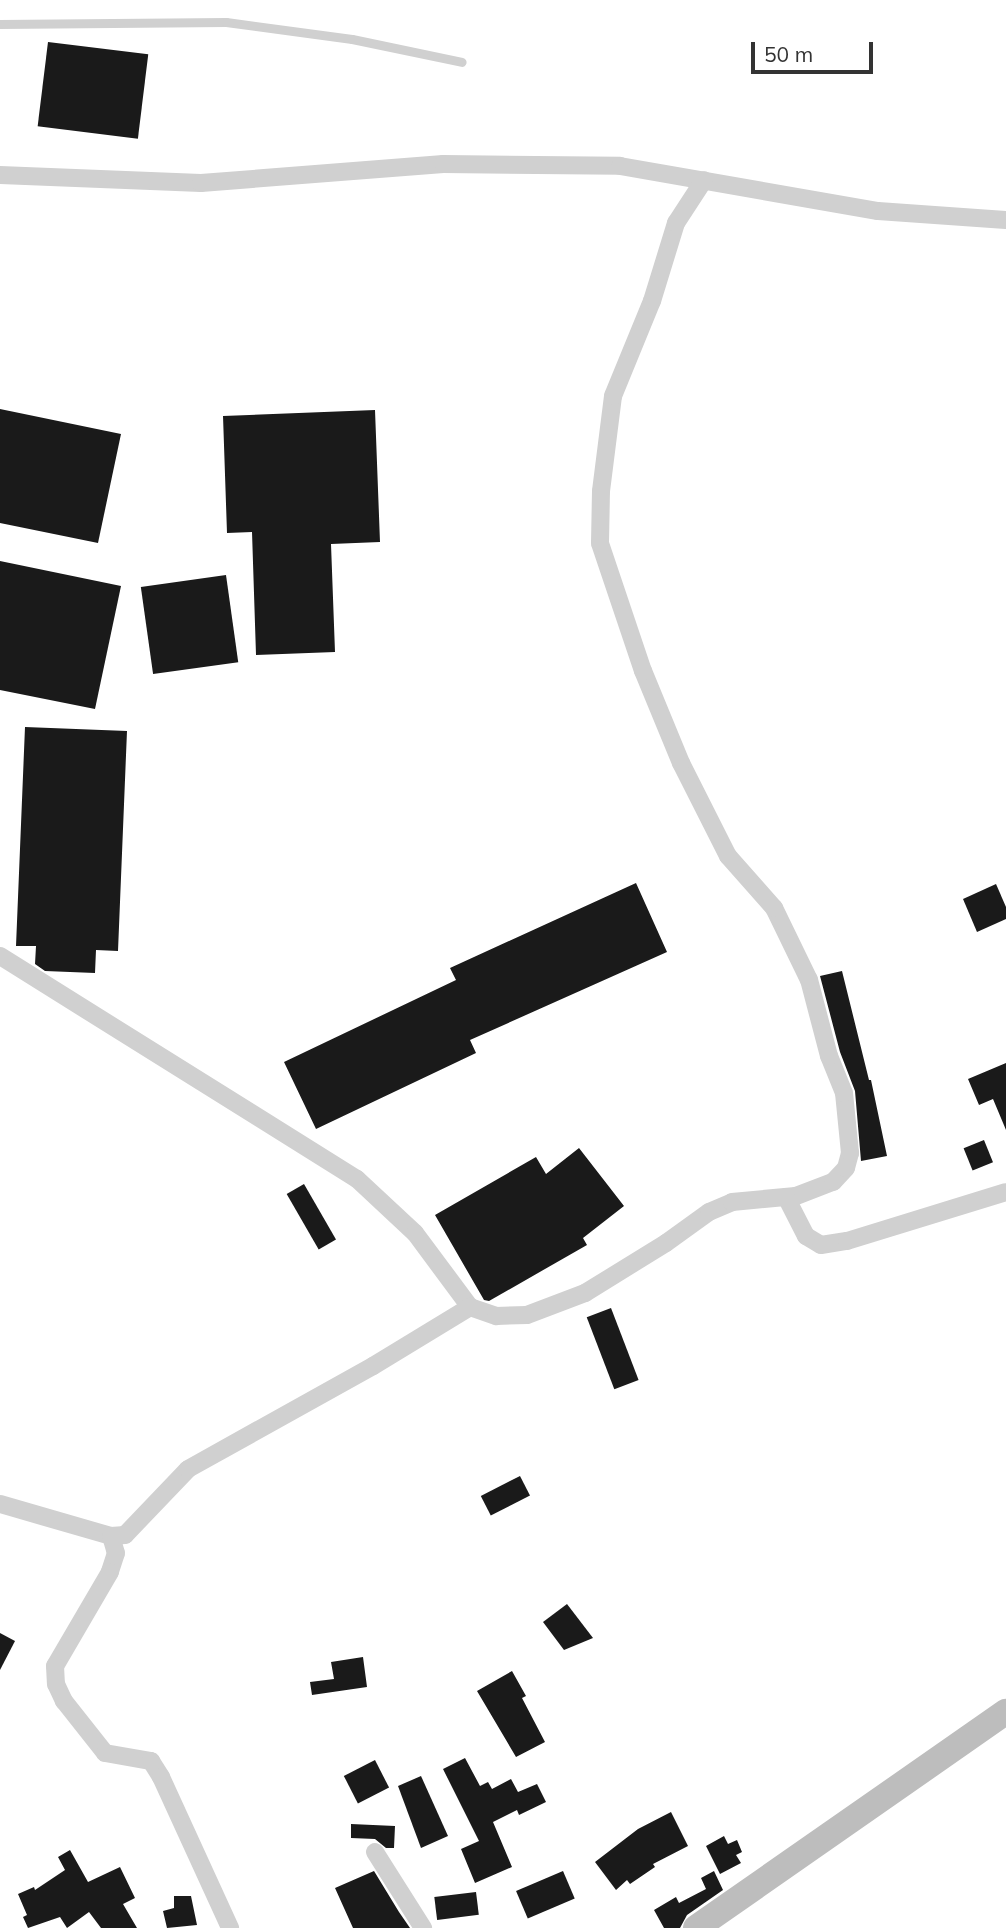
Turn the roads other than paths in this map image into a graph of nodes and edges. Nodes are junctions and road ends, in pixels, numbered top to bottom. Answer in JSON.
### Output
{"nodes":[{"id":1,"x":0,"y":24,"type":"edge"},
{"id":2,"x":462,"y":62,"type":"dead end"},
{"id":3,"x":0,"y":175,"type":"edge"},
{"id":4,"x":704,"y":180,"type":"junction"},
{"id":5,"x":1006,"y":220,"type":"edge"},
{"id":6,"x":0,"y":956,"type":"edge"},
{"id":7,"x":1006,"y":1192,"type":"edge"},
{"id":8,"x":786,"y":1197,"type":"junction"},
{"id":9,"x":470,"y":1307,"type":"junction"},
{"id":10,"x":0,"y":1504,"type":"edge"},
{"id":11,"x":111,"y":1536,"type":"junction"},
{"id":12,"x":1006,"y":1712,"type":"edge"},
{"id":13,"x":375,"y":1852,"type":"dead end"},
{"id":14,"x":230,"y":1928,"type":"edge"},
{"id":15,"x":423,"y":1928,"type":"edge"},
{"id":16,"x":696,"y":1928,"type":"edge"}],
"edges":[{"from":1,"to":2,"type":"lane"},
{"from":3,"to":4,"type":"street"},
{"from":4,"to":5,"type":"street"},
{"from":4,"to":8,"type":"street"},
{"from":6,"to":9,"type":"street"},
{"from":7,"to":8,"type":"street"},
{"from":8,"to":9,"type":"street"},
{"from":9,"to":11,"type":"street"},
{"from":10,"to":11,"type":"street"},
{"from":11,"to":14,"type":"street"},
{"from":12,"to":16,"type":"street"},
{"from":13,"to":15,"type":"street"}]}
